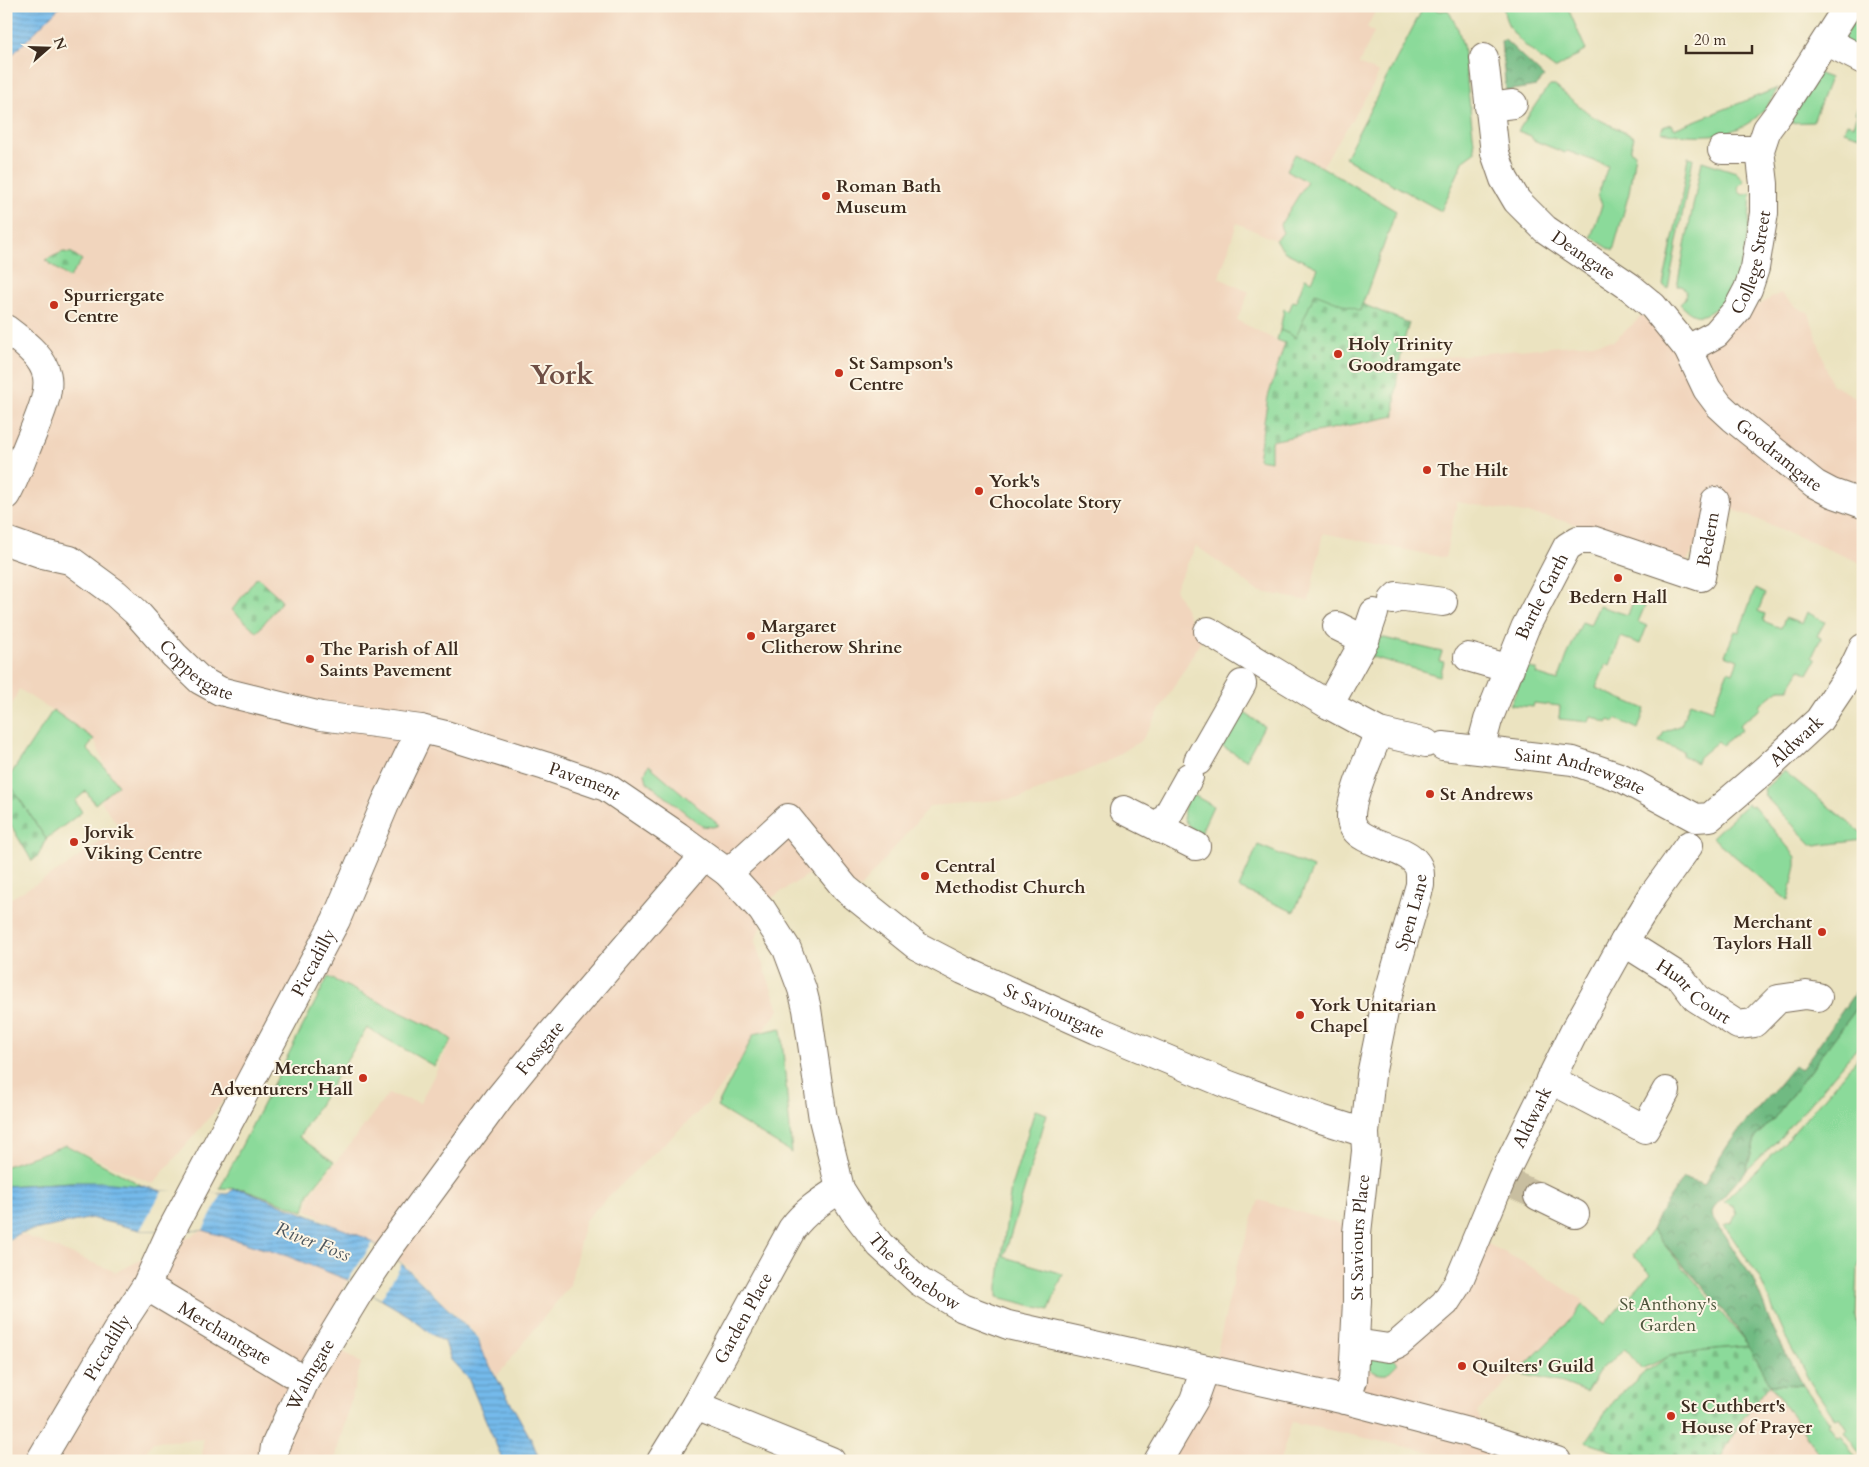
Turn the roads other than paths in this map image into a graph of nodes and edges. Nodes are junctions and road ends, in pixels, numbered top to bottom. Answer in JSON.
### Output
{"nodes":[{"id":1,"x":1848,"y":6,"type":"edge"},
{"id":2,"x":1826,"y":41,"type":"junction"},
{"id":3,"x":1484,"y":58,"type":"dead end"},
{"id":4,"x":1863,"y":60,"type":"edge"},
{"id":5,"x":1722,"y":150,"type":"dead end"},
{"id":6,"x":1760,"y":150,"type":"junction"},
{"id":7,"x":6,"y":329,"type":"edge"},
{"id":8,"x":1688,"y":349,"type":"junction"},
{"id":9,"x":1707,"y":388,"type":"joint"},
{"id":10,"x":6,"y":495,"type":"edge"},
{"id":11,"x":1715,"y":501,"type":"dead end"},
{"id":12,"x":1863,"y":504,"type":"edge"},
{"id":13,"x":7,"y":544,"type":"edge"},
{"id":14,"x":1701,"y":577,"type":"joint"},
{"id":15,"x":1443,"y":602,"type":"dead end"},
{"id":16,"x":1337,"y":626,"type":"dead end"},
{"id":17,"x":1208,"y":631,"type":"dead end"},
{"id":18,"x":1365,"y":640,"type":"junction"},
{"id":19,"x":1863,"y":648,"type":"edge"},
{"id":20,"x":1468,"y":657,"type":"dead end"},
{"id":21,"x":1510,"y":669,"type":"junction"},
{"id":22,"x":1249,"y":672,"type":"junction"},
{"id":23,"x":1329,"y":704,"type":"junction"},
{"id":24,"x":421,"y":729,"type":"junction"},
{"id":25,"x":1379,"y":732,"type":"junction"},
{"id":26,"x":1480,"y":750,"type":"junction"},
{"id":27,"x":1124,"y":810,"type":"dead end"},
{"id":28,"x":1710,"y":817,"type":"joint"},
{"id":29,"x":1160,"y":829,"type":"junction"},
{"id":30,"x":1688,"y":845,"type":"dead end"},
{"id":31,"x":1196,"y":846,"type":"dead end"},
{"id":32,"x":704,"y":856,"type":"junction"},
{"id":33,"x":728,"y":873,"type":"junction"},
{"id":34,"x":1624,"y":942,"type":"junction"},
{"id":35,"x":1818,"y":997,"type":"dead end"},
{"id":36,"x":1550,"y":1079,"type":"junction"},
{"id":37,"x":1666,"y":1091,"type":"dead end"},
{"id":38,"x":1365,"y":1133,"type":"junction"},
{"id":39,"x":1518,"y":1186,"type":"junction"},
{"id":40,"x":840,"y":1189,"type":"junction"},
{"id":41,"x":1575,"y":1214,"type":"dead end"},
{"id":42,"x":146,"y":1286,"type":"junction"},
{"id":43,"x":359,"y":1292,"type":"joint"},
{"id":44,"x":1355,"y":1343,"type":"junction"},
{"id":45,"x":1205,"y":1369,"type":"junction"},
{"id":46,"x":305,"y":1381,"type":"junction"},
{"id":47,"x":1346,"y":1400,"type":"junction"},
{"id":48,"x":695,"y":1406,"type":"junction"},
{"id":49,"x":40,"y":1461,"type":"edge"},
{"id":50,"x":272,"y":1461,"type":"edge"},
{"id":51,"x":660,"y":1461,"type":"edge"},
{"id":52,"x":831,"y":1461,"type":"edge"},
{"id":53,"x":1158,"y":1461,"type":"edge"},
{"id":54,"x":1557,"y":1461,"type":"edge"}],
"edges":[{"from":1,"to":2,"type":"street"},
{"from":2,"to":4,"type":"street"},
{"from":2,"to":6,"type":"street"},
{"from":3,"to":8,"type":"street","name":"Deangate"},
{"from":5,"to":6,"type":"street"},
{"from":6,"to":8,"type":"street","name":"College Street"},
{"from":7,"to":10,"type":"street"},
{"from":8,"to":9,"type":"street","name":"Deangate"},
{"from":9,"to":12,"type":"street","name":"Goodramgate"},
{"from":11,"to":14,"type":"street","name":"Bedern"},
{"from":13,"to":24,"type":"street","name":"Coppergate"},
{"from":14,"to":21,"type":"street","name":"Bartle Garth"},
{"from":15,"to":18,"type":"street"},
{"from":16,"to":18,"type":"street"},
{"from":17,"to":22,"type":"street","name":"Saint Andrewgate"},
{"from":18,"to":23,"type":"street"},
{"from":19,"to":28,"type":"street","name":"Aldwark"},
{"from":20,"to":21,"type":"street"},
{"from":21,"to":26,"type":"street","name":"Bartle Garth"},
{"from":22,"to":23,"type":"street","name":"Saint Andrewgate"},
{"from":22,"to":29,"type":"street"},
{"from":23,"to":25,"type":"street","name":"Saint Andrewgate"},
{"from":24,"to":32,"type":"street","name":"Pavement"},
{"from":24,"to":42,"type":"street","name":"Piccadilly"},
{"from":25,"to":26,"type":"street","name":"Saint Andrewgate"},
{"from":25,"to":38,"type":"street","name":"Spen Lane"},
{"from":26,"to":28,"type":"street","name":"Saint Andrewgate"},
{"from":27,"to":29,"type":"street"},
{"from":29,"to":31,"type":"street"},
{"from":30,"to":34,"type":"street","name":"Aldwark"},
{"from":32,"to":33,"type":"street","name":"Pavement"},
{"from":32,"to":43,"type":"street","name":"Fossgate"},
{"from":33,"to":38,"type":"street","name":"St Saviourgate"},
{"from":33,"to":40,"type":"street","name":"The Stonebow"},
{"from":34,"to":35,"type":"street","name":"Hunt Court"},
{"from":34,"to":36,"type":"street","name":"Aldwark"},
{"from":36,"to":37,"type":"street"},
{"from":36,"to":39,"type":"street","name":"Aldwark"},
{"from":38,"to":44,"type":"street","name":"St Saviours Place"},
{"from":39,"to":41,"type":"street"},
{"from":39,"to":44,"type":"street","name":"Aldwark"},
{"from":40,"to":45,"type":"street","name":"The Stonebow"},
{"from":40,"to":48,"type":"street","name":"Garden Place"},
{"from":42,"to":46,"type":"street","name":"Merchantgate"},
{"from":42,"to":49,"type":"street","name":"Piccadilly"},
{"from":43,"to":46,"type":"street","name":"Walmgate"},
{"from":44,"to":47,"type":"street","name":"St Saviours Place"},
{"from":45,"to":47,"type":"street","name":"The Stonebow"},
{"from":45,"to":53,"type":"street"},
{"from":46,"to":50,"type":"street","name":"Walmgate"},
{"from":47,"to":54,"type":"street","name":"The Stonebow"},
{"from":48,"to":51,"type":"street","name":"Garden Place"},
{"from":48,"to":52,"type":"street"}]}
